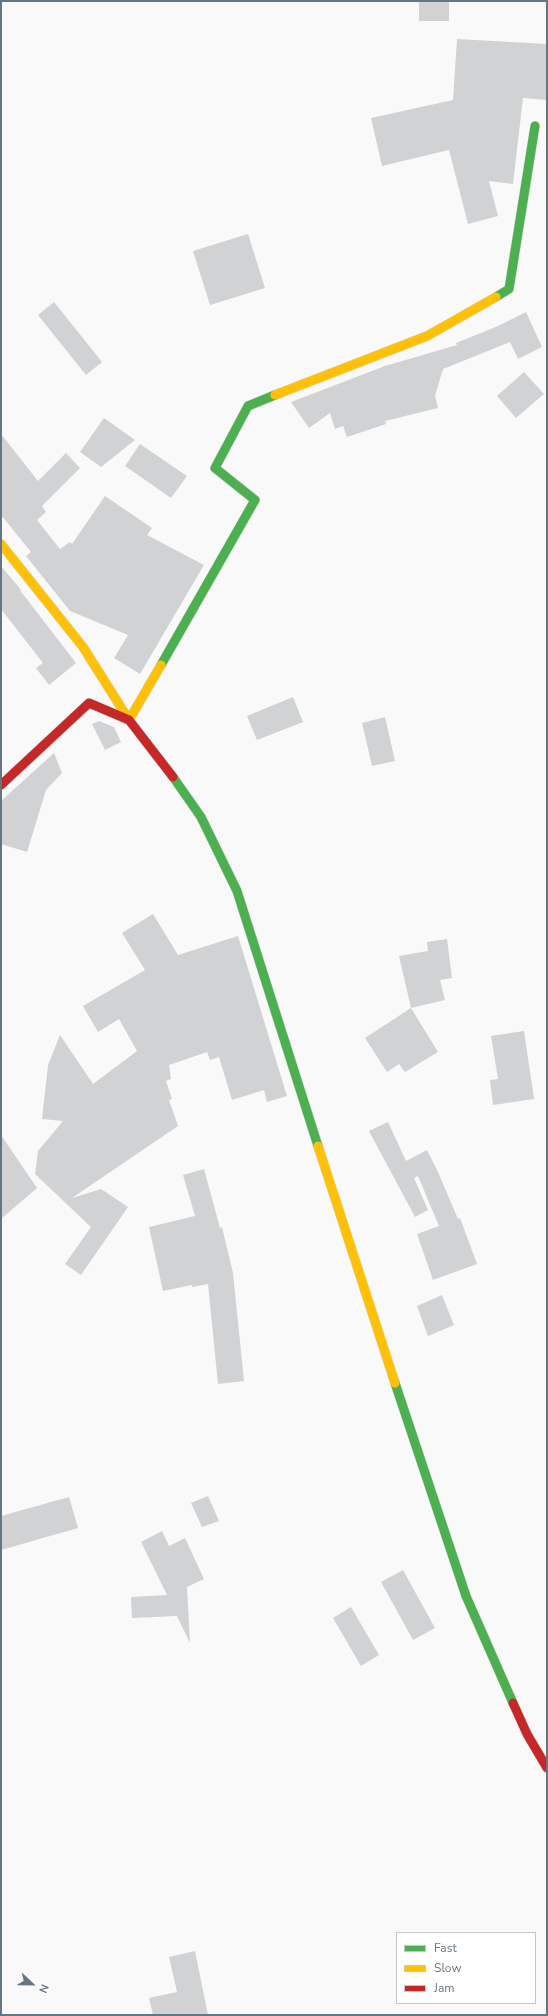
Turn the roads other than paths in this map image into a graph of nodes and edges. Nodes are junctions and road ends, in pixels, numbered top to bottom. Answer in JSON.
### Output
{"nodes":[{"id":1,"x":535,"y":126,"type":"dead end"},
{"id":2,"x":1,"y":544,"type":"edge"},
{"id":3,"x":128,"y":720,"type":"junction"},
{"id":4,"x":1,"y":785,"type":"edge"},
{"id":5,"x":547,"y":1768,"type":"edge"}],
"edges":[{"from":1,"to":3,"type":"street"},
{"from":2,"to":3,"type":"street"},
{"from":3,"to":4,"type":"street"},
{"from":3,"to":5,"type":"street"}]}
